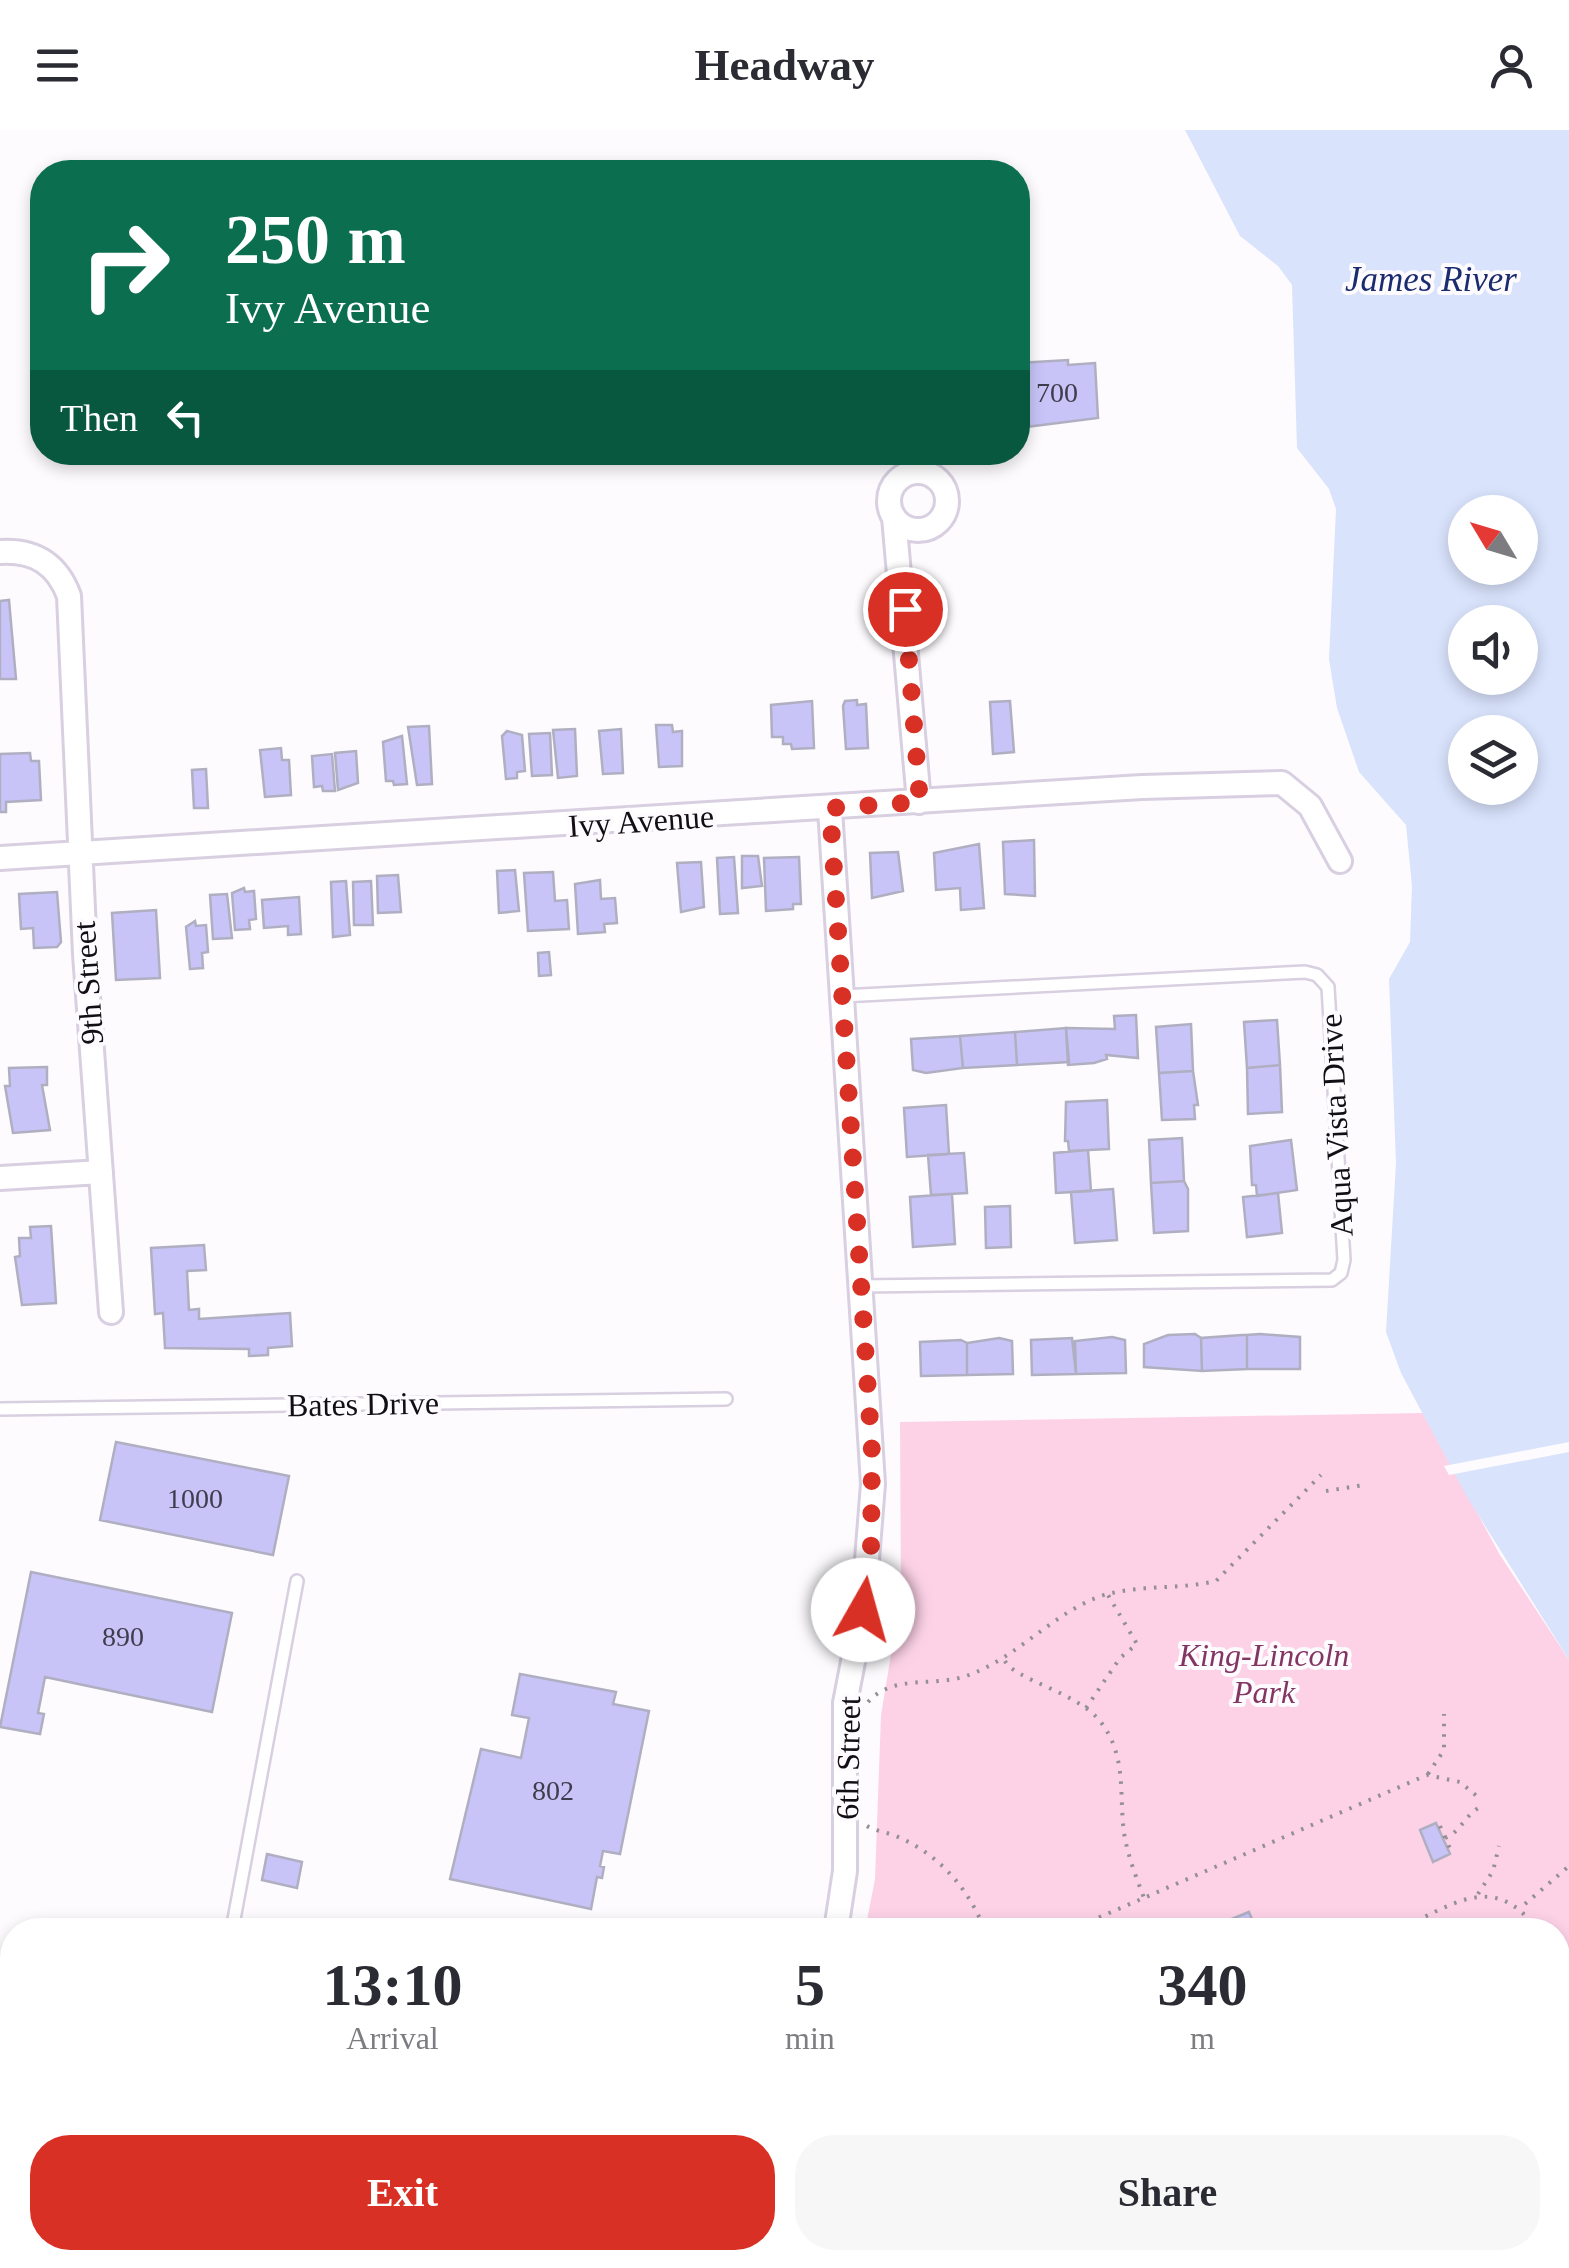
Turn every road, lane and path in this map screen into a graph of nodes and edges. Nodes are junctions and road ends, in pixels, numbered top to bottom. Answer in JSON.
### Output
{"nodes":[{"id":1,"x":894,"y":517,"type":"dead end"},
{"id":2,"x":0,"y":552,"type":"edge"},
{"id":3,"x":920,"y":802,"type":"junction"},
{"id":4,"x":830,"y":808,"type":"junction"},
{"id":5,"x":80,"y":854,"type":"junction"},
{"id":6,"x":0,"y":858,"type":"edge"},
{"id":7,"x":1340,"y":861,"type":"dead end"},
{"id":8,"x":842,"y":996,"type":"junction"},
{"id":9,"x":101,"y":1172,"type":"junction"},
{"id":10,"x":0,"y":1178,"type":"edge"},
{"id":11,"x":862,"y":1286,"type":"junction"},
{"id":12,"x":111,"y":1312,"type":"dead end"},
{"id":13,"x":726,"y":1400,"type":"dead end"},
{"id":14,"x":0,"y":1409,"type":"edge"},
{"id":15,"x":1321,"y":1475,"type":"dead end"},
{"id":16,"x":1364,"y":1485,"type":"dead end"},
{"id":17,"x":1326,"y":1491,"type":"dead end"},
{"id":18,"x":297,"y":1580,"type":"dead end"},
{"id":19,"x":1108,"y":1595,"type":"junction"},
{"id":20,"x":1004,"y":1660,"type":"junction"},
{"id":21,"x":866,"y":1704,"type":"dead end"},
{"id":22,"x":1086,"y":1708,"type":"junction"},
{"id":23,"x":1444,"y":1714,"type":"dead end"},
{"id":24,"x":1427,"y":1775,"type":"junction"},
{"id":25,"x":1478,"y":1797,"type":"dead end"},
{"id":26,"x":1482,"y":1806,"type":"dead end"},
{"id":27,"x":866,"y":1810,"type":"dead end"},
{"id":28,"x":1440,"y":1826,"type":"dead end"},
{"id":29,"x":1445,"y":1838,"type":"junction"},
{"id":30,"x":1499,"y":1846,"type":"dead end"},
{"id":31,"x":1450,"y":1851,"type":"dead end"},
{"id":32,"x":1569,"y":1866,"type":"edge"},
{"id":33,"x":1474,"y":1897,"type":"junction"},
{"id":34,"x":1144,"y":1898,"type":"junction"},
{"id":35,"x":1526,"y":1904,"type":"dead end"},
{"id":36,"x":234,"y":1918,"type":"edge"},
{"id":37,"x":838,"y":1918,"type":"edge"},
{"id":38,"x":980,"y":1918,"type":"edge"},
{"id":39,"x":1098,"y":1918,"type":"edge"},
{"id":40,"x":1425,"y":1918,"type":"edge"},
{"id":41,"x":1527,"y":1918,"type":"edge"}],
"edges":[{"from":1,"to":3,"type":"street"},
{"from":2,"to":5,"type":"street","name":"9th Street"},
{"from":3,"to":4,"type":"street","name":"Ivy Avenue"},
{"from":3,"to":7,"type":"street","name":"Ivy Avenue"},
{"from":4,"to":5,"type":"street","name":"Ivy Avenue"},
{"from":4,"to":8,"type":"street","name":"6th Street"},
{"from":5,"to":6,"type":"street","name":"Ivy Avenue"},
{"from":5,"to":9,"type":"street","name":"9th Street"},
{"from":8,"to":11,"type":"street","name":"6th Street"},
{"from":8,"to":11,"type":"lane","name":"Aqua Vista Drive"},
{"from":9,"to":10,"type":"street"},
{"from":9,"to":12,"type":"street","name":"9th Street"},
{"from":11,"to":37,"type":"street","name":"6th Street"},
{"from":13,"to":14,"type":"lane","name":"Bates Drive"},
{"from":15,"to":19,"type":"path"},
{"from":16,"to":17,"type":"path"},
{"from":18,"to":36,"type":"lane"},
{"from":19,"to":20,"type":"path"},
{"from":19,"to":22,"type":"path"},
{"from":20,"to":21,"type":"path"},
{"from":20,"to":22,"type":"path"},
{"from":22,"to":34,"type":"path"},
{"from":23,"to":24,"type":"path"},
{"from":24,"to":25,"type":"path"},
{"from":24,"to":34,"type":"path"},
{"from":26,"to":29,"type":"path"},
{"from":27,"to":38,"type":"path"},
{"from":28,"to":29,"type":"path"},
{"from":29,"to":31,"type":"path"},
{"from":30,"to":33,"type":"path"},
{"from":32,"to":35,"type":"path"},
{"from":33,"to":40,"type":"path"},
{"from":33,"to":41,"type":"path"},
{"from":34,"to":39,"type":"path"}]}
